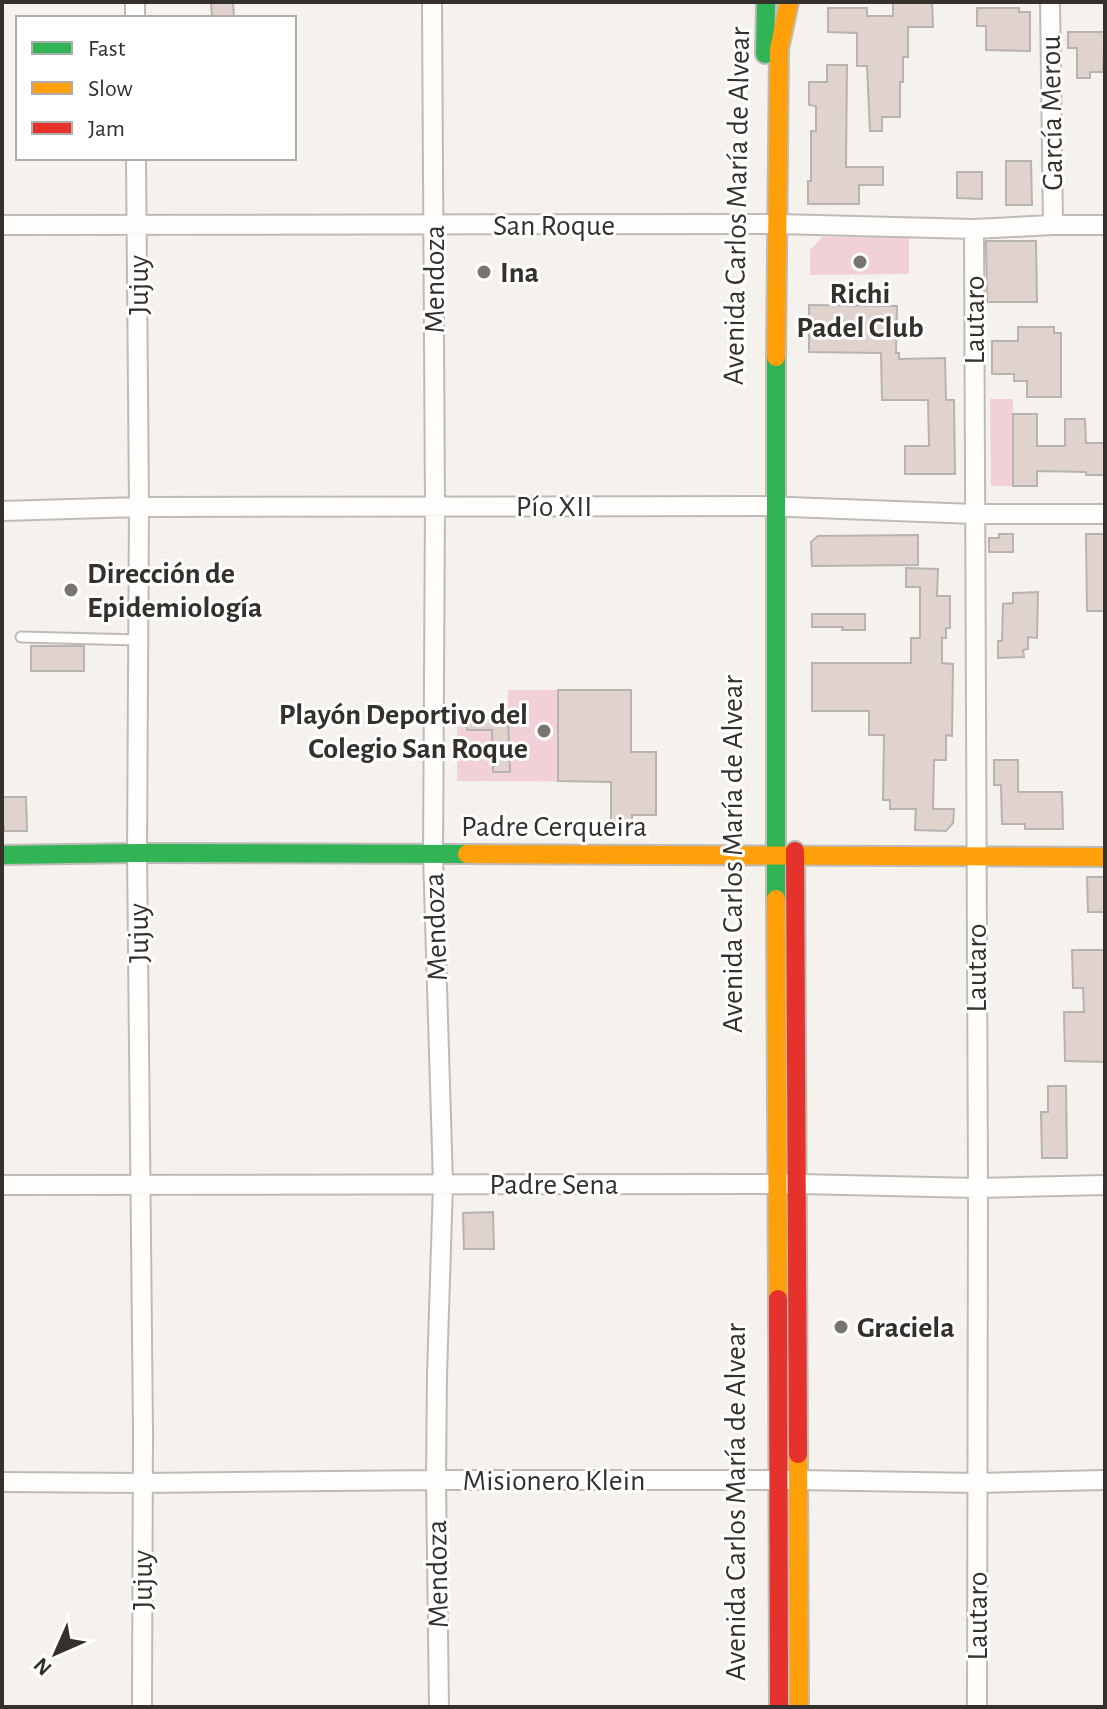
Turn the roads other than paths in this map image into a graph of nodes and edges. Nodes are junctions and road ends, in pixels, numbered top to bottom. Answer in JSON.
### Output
{"nodes":[{"id":1,"x":432,"y":2,"type":"edge"},
{"id":2,"x":767,"y":2,"type":"edge"},
{"id":3,"x":790,"y":2,"type":"edge"},
{"id":4,"x":1050,"y":2,"type":"edge"},
{"id":5,"x":779,"y":49,"type":"junction"},
{"id":6,"x":136,"y":160,"type":"edge"},
{"id":7,"x":137,"y":224,"type":"junction"},
{"id":8,"x":777,"y":224,"type":"junction"},
{"id":9,"x":2,"y":225,"type":"edge"},
{"id":10,"x":434,"y":225,"type":"junction"},
{"id":11,"x":1053,"y":225,"type":"junction"},
{"id":12,"x":1105,"y":225,"type":"edge"},
{"id":13,"x":974,"y":229,"type":"junction"},
{"id":14,"x":435,"y":506,"type":"junction"},
{"id":15,"x":139,"y":507,"type":"junction"},
{"id":16,"x":777,"y":507,"type":"junction"},
{"id":17,"x":2,"y":511,"type":"edge"},
{"id":18,"x":975,"y":514,"type":"junction"},
{"id":19,"x":1105,"y":514,"type":"edge"},
{"id":20,"x":794,"y":565,"type":"dead end"},
{"id":21,"x":21,"y":637,"type":"dead end"},
{"id":22,"x":138,"y":640,"type":"junction"},
{"id":23,"x":758,"y":753,"type":"dead end"},
{"id":24,"x":795,"y":847,"type":"junction"},
{"id":25,"x":137,"y":853,"type":"junction"},
{"id":26,"x":433,"y":854,"type":"junction"},
{"id":27,"x":2,"y":855,"type":"edge"},
{"id":28,"x":775,"y":855,"type":"junction"},
{"id":29,"x":975,"y":855,"type":"junction"},
{"id":30,"x":1105,"y":857,"type":"edge"},
{"id":31,"x":759,"y":996,"type":"dead end"},
{"id":32,"x":443,"y":1184,"type":"junction"},
{"id":33,"x":770,"y":1184,"type":"junction"},
{"id":34,"x":798,"y":1184,"type":"junction"},
{"id":35,"x":2,"y":1185,"type":"edge"},
{"id":36,"x":141,"y":1185,"type":"junction"},
{"id":37,"x":1105,"y":1185,"type":"edge"},
{"id":38,"x":978,"y":1188,"type":"junction"},
{"id":39,"x":436,"y":1480,"type":"junction"},
{"id":40,"x":798,"y":1480,"type":"junction"},
{"id":41,"x":1105,"y":1480,"type":"edge"},
{"id":42,"x":771,"y":1481,"type":"junction"},
{"id":43,"x":2,"y":1482,"type":"edge"},
{"id":44,"x":142,"y":1483,"type":"junction"},
{"id":45,"x":978,"y":1483,"type":"junction"},
{"id":46,"x":142,"y":1707,"type":"edge"},
{"id":47,"x":439,"y":1707,"type":"edge"},
{"id":48,"x":764,"y":1707,"type":"edge"},
{"id":49,"x":779,"y":1707,"type":"edge"},
{"id":50,"x":799,"y":1707,"type":"edge"},
{"id":51,"x":977,"y":1707,"type":"edge"}],
"edges":[{"from":1,"to":10,"type":"street","name":"Mendoza"},
{"from":2,"to":5,"type":"main road","name":"Avenida Carlos María de Alvear"},
{"from":2,"to":8,"type":"main road","name":"Avenida Carlos María de Alvear"},
{"from":3,"to":5,"type":"main road","name":"Avenida Carlos María de Alvear"},
{"from":3,"to":8,"type":"main road","name":"Avenida Carlos María de Alvear"},
{"from":4,"to":11,"type":"street","name":"García Merou"},
{"from":5,"to":8,"type":"main road","name":"Avenida Carlos María de Alvear"},
{"from":6,"to":7,"type":"street","name":"Jujuy"},
{"from":7,"to":9,"type":"street","name":"San Roque"},
{"from":7,"to":10,"type":"street","name":"San Roque"},
{"from":7,"to":15,"type":"street","name":"Jujuy"},
{"from":8,"to":10,"type":"street","name":"San Roque"},
{"from":8,"to":13,"type":"street","name":"San Roque"},
{"from":8,"to":16,"type":"main road","name":"Avenida Carlos María de Alvear"},
{"from":8,"to":16,"type":"main road","name":"Avenida Carlos María de Alvear"},
{"from":10,"to":14,"type":"street","name":"Mendoza"},
{"from":11,"to":12,"type":"street","name":"San Roque"},
{"from":11,"to":13,"type":"street","name":"San Roque"},
{"from":13,"to":18,"type":"street","name":"Lautaro"},
{"from":14,"to":15,"type":"street","name":"Pío XII"},
{"from":14,"to":16,"type":"street","name":"Pío XII"},
{"from":14,"to":26,"type":"street","name":"Mendoza"},
{"from":15,"to":17,"type":"street","name":"Pío XII"},
{"from":15,"to":22,"type":"street","name":"Jujuy"},
{"from":16,"to":18,"type":"street","name":"Pío XII"},
{"from":16,"to":20,"type":"main road","name":"Avenida Carlos María de Alvear"},
{"from":16,"to":23,"type":"main road","name":"Avenida Carlos María de Alvear"},
{"from":16,"to":28,"type":"main road","name":"Avenida Carlos María de Alvear"},
{"from":18,"to":19,"type":"street","name":"Pío XII"},
{"from":18,"to":29,"type":"street","name":"Lautaro"},
{"from":21,"to":22,"type":"lane"},
{"from":22,"to":25,"type":"street","name":"Jujuy"},
{"from":24,"to":28,"type":"main road","name":"Padre Cerqueira"},
{"from":24,"to":29,"type":"main road","name":"Padre Cerqueira"},
{"from":24,"to":34,"type":"main road","name":"Avenida Carlos María de Alvear"},
{"from":25,"to":26,"type":"main road","name":"Padre Cerqueira"},
{"from":25,"to":27,"type":"main road","name":"Padre Cerqueira"},
{"from":25,"to":36,"type":"street","name":"Jujuy"},
{"from":26,"to":28,"type":"main road","name":"Padre Cerqueira"},
{"from":26,"to":32,"type":"street","name":"Mendoza"},
{"from":28,"to":33,"type":"main road","name":"Avenida Carlos María de Alvear"},
{"from":29,"to":30,"type":"main road","name":"Padre Cerqueira"},
{"from":29,"to":38,"type":"street","name":"Lautaro"},
{"from":31,"to":33,"type":"main road","name":"Avenida Carlos María de Alvear"},
{"from":32,"to":33,"type":"street","name":"Padre Sena"},
{"from":32,"to":36,"type":"street","name":"Padre Sena"},
{"from":32,"to":39,"type":"street","name":"Mendoza"},
{"from":33,"to":34,"type":"street","name":"Padre Sena"},
{"from":33,"to":42,"type":"main road","name":"Avenida Carlos María de Alvear"},
{"from":34,"to":38,"type":"street","name":"Padre Sena"},
{"from":34,"to":40,"type":"main road","name":"Avenida Carlos María de Alvear"},
{"from":35,"to":36,"type":"street","name":"Padre Sena"},
{"from":36,"to":44,"type":"street","name":"Jujuy"},
{"from":37,"to":38,"type":"street","name":"Padre Sena"},
{"from":38,"to":45,"type":"street","name":"Lautaro"},
{"from":39,"to":42,"type":"street","name":"Misionero Klein"},
{"from":39,"to":44,"type":"street","name":"Misionero Klein"},
{"from":39,"to":47,"type":"street","name":"Mendoza"},
{"from":40,"to":42,"type":"street","name":"Misionero Klein"},
{"from":40,"to":45,"type":"street","name":"Misionero Klein"},
{"from":40,"to":50,"type":"main road","name":"Avenida Carlos María de Alvear"},
{"from":41,"to":45,"type":"street","name":"Misionero Klein"},
{"from":42,"to":48,"type":"main road","name":"Avenida Carlos María de Alvear"},
{"from":42,"to":49,"type":"main road","name":"Avenida Carlos María de Alvear"},
{"from":43,"to":44,"type":"street","name":"Misionero Klein"},
{"from":44,"to":46,"type":"street","name":"Jujuy"},
{"from":45,"to":51,"type":"street","name":"Lautaro"}]}
